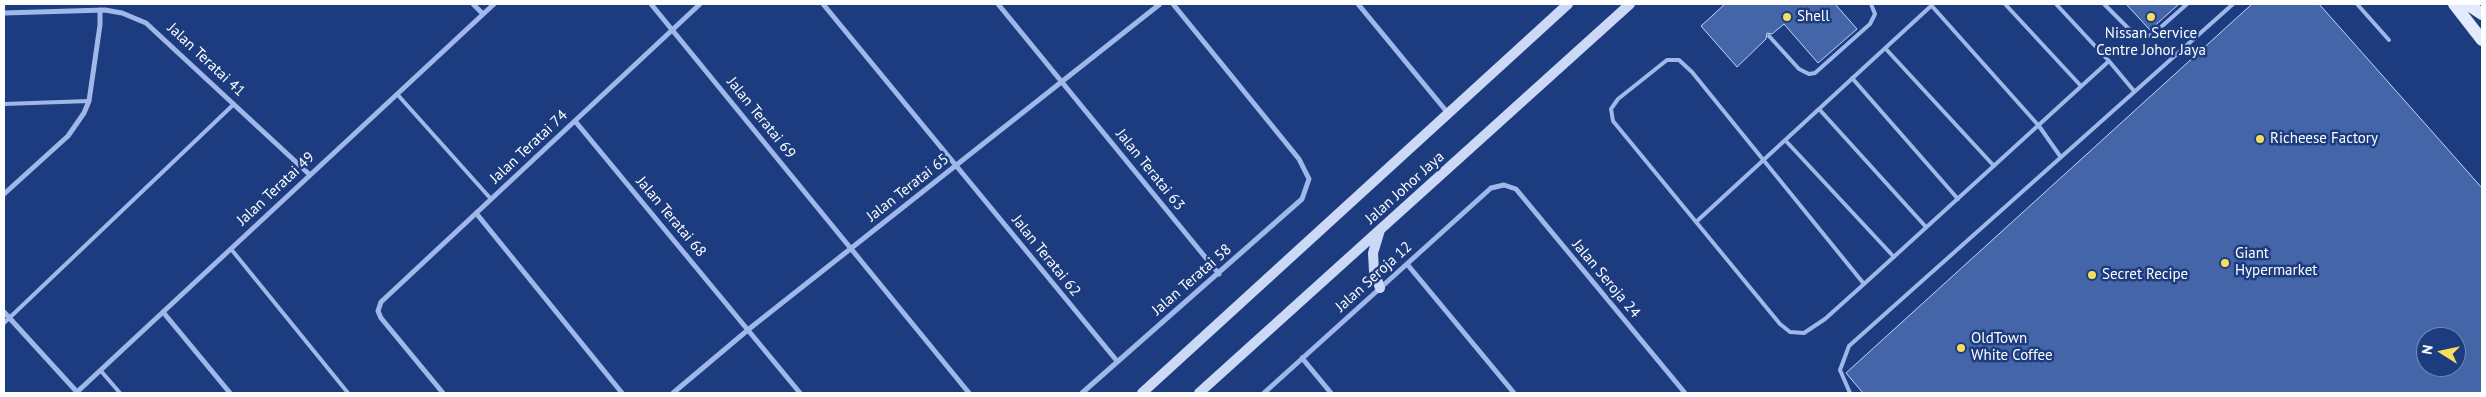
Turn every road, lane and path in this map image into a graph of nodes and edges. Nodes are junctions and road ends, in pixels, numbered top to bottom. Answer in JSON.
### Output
{"nodes":[{"id":1,"x":473,"y":4,"type":"edge"},
{"id":2,"x":494,"y":4,"type":"edge"},
{"id":3,"x":651,"y":4,"type":"edge"},
{"id":4,"x":700,"y":4,"type":"edge"},
{"id":5,"x":823,"y":4,"type":"edge"},
{"id":6,"x":998,"y":4,"type":"edge"},
{"id":7,"x":1160,"y":4,"type":"edge"},
{"id":8,"x":1173,"y":4,"type":"edge"},
{"id":9,"x":1358,"y":4,"type":"edge"},
{"id":10,"x":1568,"y":4,"type":"edge"},
{"id":11,"x":1630,"y":4,"type":"edge"},
{"id":12,"x":1871,"y":4,"type":"edge"},
{"id":13,"x":2005,"y":4,"type":"edge"},
{"id":14,"x":2056,"y":4,"type":"edge"},
{"id":15,"x":2104,"y":4,"type":"edge"},
{"id":16,"x":2187,"y":4,"type":"edge"},
{"id":17,"x":2233,"y":4,"type":"edge"},
{"id":18,"x":2357,"y":4,"type":"edge"},
{"id":19,"x":2454,"y":4,"type":"edge"},
{"id":20,"x":2467,"y":4,"type":"edge"},
{"id":21,"x":1930,"y":5,"type":"edge"},
{"id":22,"x":100,"y":10,"type":"junction"},
{"id":23,"x":4,"y":13,"type":"edge"},
{"id":24,"x":482,"y":14,"type":"junction"},
{"id":25,"x":2482,"y":14,"type":"edge"},
{"id":26,"x":672,"y":30,"type":"junction"},
{"id":27,"x":1770,"y":36,"type":"dead end"},
{"id":28,"x":2389,"y":40,"type":"dead end"},
{"id":29,"x":2482,"y":40,"type":"edge"},
{"id":30,"x":1885,"y":48,"type":"junction"},
{"id":31,"x":2109,"y":61,"type":"junction"},
{"id":32,"x":1852,"y":78,"type":"junction"},
{"id":33,"x":1062,"y":82,"type":"junction"},
{"id":34,"x":2082,"y":86,"type":"junction"},
{"id":35,"x":2134,"y":91,"type":"junction"},
{"id":36,"x":397,"y":94,"type":"junction"},
{"id":37,"x":89,"y":101,"type":"junction"},
{"id":38,"x":4,"y":104,"type":"edge"},
{"id":39,"x":235,"y":104,"type":"junction"},
{"id":40,"x":1818,"y":109,"type":"junction"},
{"id":41,"x":1447,"y":112,"type":"junction"},
{"id":42,"x":575,"y":121,"type":"junction"},
{"id":43,"x":2039,"y":126,"type":"junction"},
{"id":44,"x":1785,"y":140,"type":"junction"},
{"id":45,"x":2060,"y":156,"type":"junction"},
{"id":46,"x":1763,"y":160,"type":"junction"},
{"id":47,"x":957,"y":166,"type":"junction"},
{"id":48,"x":1994,"y":166,"type":"junction"},
{"id":49,"x":310,"y":175,"type":"junction"},
{"id":50,"x":1504,"y":185,"type":"joint"},
{"id":51,"x":4,"y":194,"type":"edge"},
{"id":52,"x":492,"y":199,"type":"junction"},
{"id":53,"x":1958,"y":199,"type":"junction"},
{"id":54,"x":476,"y":213,"type":"junction"},
{"id":55,"x":1696,"y":222,"type":"junction"},
{"id":56,"x":1926,"y":227,"type":"junction"},
{"id":57,"x":1381,"y":230,"type":"junction"},
{"id":58,"x":851,"y":248,"type":"junction"},
{"id":59,"x":231,"y":249,"type":"junction"},
{"id":60,"x":1894,"y":257,"type":"junction"},
{"id":61,"x":1407,"y":264,"type":"junction"},
{"id":62,"x":1219,"y":274,"type":"junction"},
{"id":63,"x":1864,"y":284,"type":"junction"},
{"id":64,"x":1380,"y":288,"type":"junction"},
{"id":65,"x":4,"y":312,"type":"edge"},
{"id":66,"x":163,"y":312,"type":"junction"},
{"id":67,"x":10,"y":318,"type":"junction"},
{"id":68,"x":4,"y":323,"type":"edge"},
{"id":69,"x":748,"y":329,"type":"junction"},
{"id":70,"x":1302,"y":358,"type":"junction"},
{"id":71,"x":1117,"y":361,"type":"junction"},
{"id":72,"x":100,"y":371,"type":"junction"},
{"id":73,"x":1682,"y":392,"type":"edge"},
{"id":74,"x":77,"y":393,"type":"edge"},
{"id":75,"x":120,"y":393,"type":"edge"},
{"id":76,"x":230,"y":393,"type":"edge"},
{"id":77,"x":348,"y":393,"type":"edge"},
{"id":78,"x":443,"y":393,"type":"edge"},
{"id":79,"x":622,"y":393,"type":"edge"},
{"id":80,"x":673,"y":393,"type":"edge"},
{"id":81,"x":800,"y":393,"type":"edge"},
{"id":82,"x":969,"y":393,"type":"edge"},
{"id":83,"x":1082,"y":393,"type":"edge"},
{"id":84,"x":1142,"y":393,"type":"edge"},
{"id":85,"x":1199,"y":393,"type":"edge"},
{"id":86,"x":1264,"y":393,"type":"edge"},
{"id":87,"x":1331,"y":393,"type":"edge"},
{"id":88,"x":1514,"y":393,"type":"edge"},
{"id":89,"x":1850,"y":393,"type":"edge"}],
"edges":[{"from":1,"to":24,"type":"street"},
{"from":2,"to":24,"type":"street","name":"Jalan Teratai 49"},
{"from":3,"to":26,"type":"street","name":"Jalan Teratai 69"},
{"from":4,"to":26,"type":"street","name":"Jalan Teratai 74"},
{"from":5,"to":47,"type":"street","name":"Jalan Teratai 62"},
{"from":6,"to":33,"type":"street","name":"Jalan Teratai 63"},
{"from":7,"to":33,"type":"street","name":"Jalan Teratai 65"},
{"from":8,"to":62,"type":"street","name":"Jalan Teratai 58"},
{"from":9,"to":41,"type":"street"},
{"from":10,"to":41,"type":"main road","name":"Jalan Johor Jaya"},
{"from":11,"to":57,"type":"main road","name":"Jalan Johor Jaya"},
{"from":12,"to":27,"type":"lane"},
{"from":13,"to":34,"type":"lane"},
{"from":14,"to":31,"type":"lane"},
{"from":15,"to":16,"type":"lane"},
{"from":17,"to":35,"type":"lane"},
{"from":18,"to":28,"type":"lane"},
{"from":19,"to":29,"type":"main road"},
{"from":20,"to":25,"type":"main road"},
{"from":21,"to":30,"type":"lane"},
{"from":21,"to":43,"type":"lane"},
{"from":22,"to":23,"type":"street","name":"Jalan Teratai 41"},
{"from":22,"to":37,"type":"street"},
{"from":22,"to":39,"type":"street","name":"Jalan Teratai 41"},
{"from":24,"to":36,"type":"street","name":"Jalan Teratai 49"},
{"from":26,"to":42,"type":"street","name":"Jalan Teratai 74"},
{"from":26,"to":58,"type":"street","name":"Jalan Teratai 69"},
{"from":30,"to":32,"type":"lane"},
{"from":30,"to":48,"type":"lane"},
{"from":31,"to":34,"type":"lane"},
{"from":31,"to":35,"type":"lane"},
{"from":32,"to":40,"type":"lane"},
{"from":32,"to":53,"type":"lane"},
{"from":33,"to":47,"type":"street","name":"Jalan Teratai 65"},
{"from":33,"to":62,"type":"street","name":"Jalan Teratai 63"},
{"from":34,"to":43,"type":"lane"},
{"from":35,"to":45,"type":"lane"},
{"from":36,"to":49,"type":"street","name":"Jalan Teratai 49"},
{"from":36,"to":52,"type":"lane"},
{"from":37,"to":38,"type":"lane"},
{"from":37,"to":51,"type":"street"},
{"from":39,"to":49,"type":"street","name":"Jalan Teratai 41"},
{"from":39,"to":67,"type":"lane"},
{"from":40,"to":44,"type":"lane"},
{"from":40,"to":56,"type":"lane"},
{"from":41,"to":84,"type":"main road","name":"Jalan Johor Jaya"},
{"from":42,"to":52,"type":"street","name":"Jalan Teratai 74"},
{"from":42,"to":69,"type":"street","name":"Jalan Teratai 68"},
{"from":43,"to":45,"type":"lane"},
{"from":43,"to":48,"type":"lane"},
{"from":44,"to":46,"type":"lane"},
{"from":44,"to":60,"type":"lane"},
{"from":45,"to":89,"type":"lane"},
{"from":46,"to":55,"type":"lane"},
{"from":46,"to":55,"type":"lane"},
{"from":46,"to":63,"type":"lane"},
{"from":47,"to":58,"type":"street","name":"Jalan Teratai 65"},
{"from":47,"to":71,"type":"street","name":"Jalan Teratai 62"},
{"from":48,"to":53,"type":"lane"},
{"from":49,"to":59,"type":"street","name":"Jalan Teratai 49"},
{"from":50,"to":61,"type":"street","name":"Jalan Seroja 12"},
{"from":50,"to":73,"type":"street","name":"Jalan Seroja 24"},
{"from":52,"to":54,"type":"street","name":"Jalan Teratai 74"},
{"from":53,"to":56,"type":"lane"},
{"from":54,"to":78,"type":"street","name":"Jalan Teratai 74"},
{"from":54,"to":79,"type":"street"},
{"from":55,"to":63,"type":"lane"},
{"from":56,"to":60,"type":"lane"},
{"from":57,"to":64,"type":"main road"},
{"from":57,"to":85,"type":"main road","name":"Jalan Johor Jaya"},
{"from":58,"to":69,"type":"street","name":"Jalan Teratai 65"},
{"from":58,"to":82,"type":"street","name":"Jalan Teratai 69"},
{"from":59,"to":66,"type":"street","name":"Jalan Teratai 49"},
{"from":59,"to":77,"type":"lane"},
{"from":60,"to":63,"type":"lane"},
{"from":61,"to":64,"type":"street","name":"Jalan Seroja 12"},
{"from":61,"to":88,"type":"street"},
{"from":62,"to":71,"type":"street","name":"Jalan Teratai 58"},
{"from":64,"to":70,"type":"street","name":"Jalan Seroja 12"},
{"from":65,"to":67,"type":"street"},
{"from":66,"to":72,"type":"street","name":"Jalan Teratai 49"},
{"from":66,"to":76,"type":"street"},
{"from":67,"to":68,"type":"lane"},
{"from":67,"to":74,"type":"street"},
{"from":69,"to":80,"type":"street","name":"Jalan Teratai 65"},
{"from":69,"to":81,"type":"street","name":"Jalan Teratai 68"},
{"from":70,"to":86,"type":"street","name":"Jalan Seroja 12"},
{"from":70,"to":87,"type":"street"},
{"from":71,"to":83,"type":"street","name":"Jalan Teratai 58"},
{"from":72,"to":74,"type":"street","name":"Jalan Teratai 49"},
{"from":72,"to":75,"type":"lane"}]}
